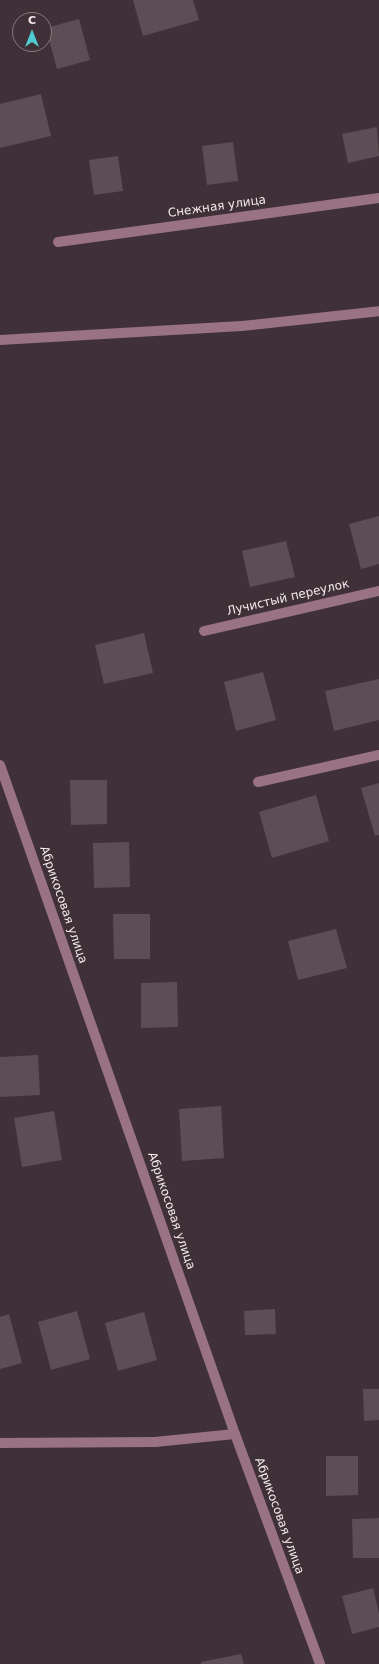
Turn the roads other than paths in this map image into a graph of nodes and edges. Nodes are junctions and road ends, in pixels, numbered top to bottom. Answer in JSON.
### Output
{"nodes":[{"id":1,"x":379,"y":198,"type":"edge"},
{"id":2,"x":58,"y":242,"type":"dead end"},
{"id":3,"x":379,"y":310,"type":"edge"},
{"id":4,"x":0,"y":340,"type":"edge"},
{"id":5,"x":379,"y":591,"type":"edge"},
{"id":6,"x":204,"y":631,"type":"dead end"},
{"id":7,"x":379,"y":755,"type":"edge"},
{"id":8,"x":0,"y":765,"type":"edge"},
{"id":9,"x":258,"y":782,"type":"dead end"},
{"id":10,"x":235,"y":1434,"type":"junction"},
{"id":11,"x":0,"y":1443,"type":"edge"},
{"id":12,"x":320,"y":1664,"type":"edge"}],
"edges":[{"from":1,"to":2,"type":"street","name":"Снежная улица"},
{"from":3,"to":4,"type":"street"},
{"from":5,"to":6,"type":"street","name":"Лучистый переулок"},
{"from":7,"to":9,"type":"street"},
{"from":8,"to":10,"type":"street","name":"Абрикосовая улица"},
{"from":10,"to":11,"type":"street"},
{"from":10,"to":12,"type":"street","name":"Абрикосовая улица"}]}
